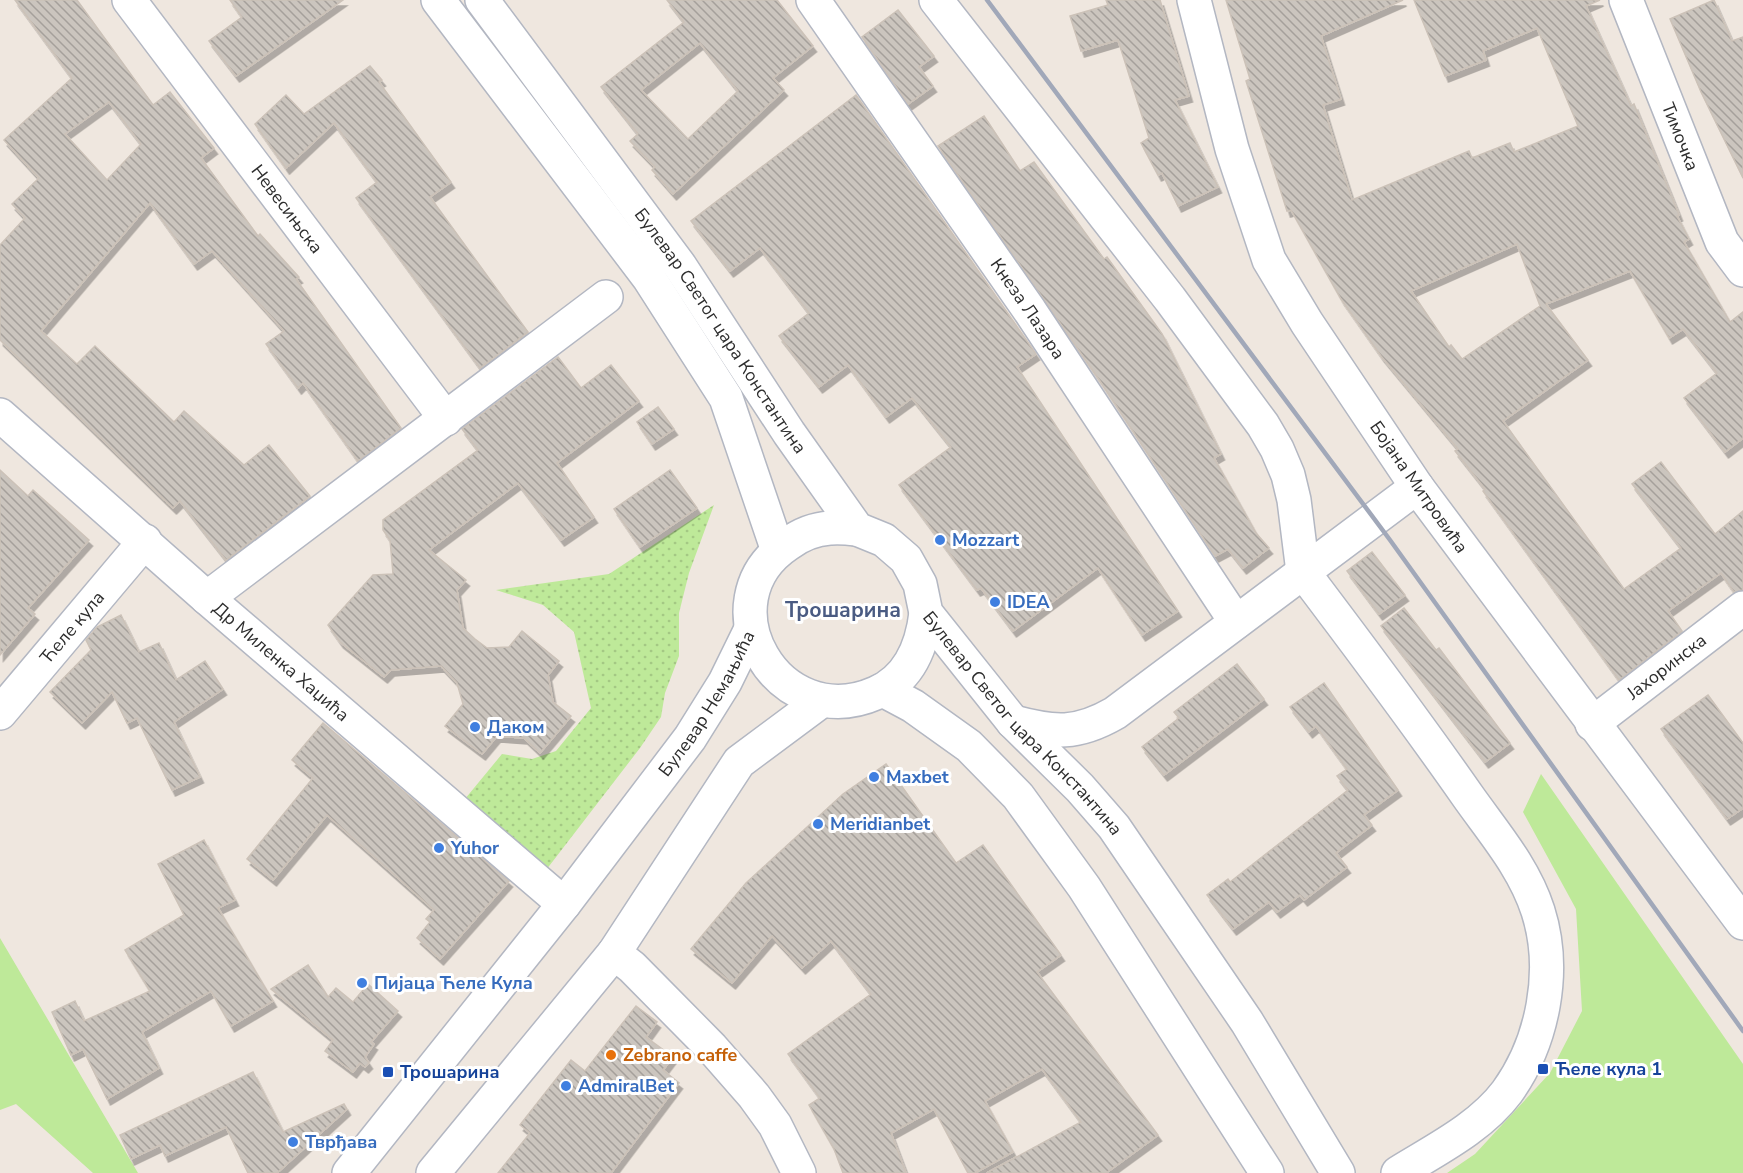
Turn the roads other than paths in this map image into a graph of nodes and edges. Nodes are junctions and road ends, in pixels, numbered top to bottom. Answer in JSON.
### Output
{"nodes":[{"id":1,"x":129,"y":0,"type":"edge"},
{"id":2,"x":438,"y":0,"type":"edge"},
{"id":3,"x":482,"y":0,"type":"edge"},
{"id":4,"x":813,"y":0,"type":"edge"},
{"id":5,"x":936,"y":0,"type":"edge"},
{"id":6,"x":1194,"y":0,"type":"edge"},
{"id":7,"x":1626,"y":0,"type":"edge"},
{"id":8,"x":1743,"y":270,"type":"edge"},
{"id":9,"x":606,"y":297,"type":"dead end"},
{"id":10,"x":0,"y":415,"type":"edge"},
{"id":11,"x":446,"y":419,"type":"junction"},
{"id":12,"x":1417,"y":487,"type":"junction"},
{"id":13,"x":857,"y":529,"type":"junction"},
{"id":14,"x":145,"y":541,"type":"junction"},
{"id":15,"x":778,"y":550,"type":"junction"},
{"id":16,"x":1303,"y":572,"type":"junction"},
{"id":17,"x":207,"y":598,"type":"junction"},
{"id":18,"x":1743,"y":608,"type":"edge"},
{"id":19,"x":926,"y":613,"type":"junction"},
{"id":20,"x":1236,"y":622,"type":"junction"},
{"id":21,"x":751,"y":630,"type":"junction"},
{"id":22,"x":883,"y":690,"type":"junction"},
{"id":23,"x":821,"y":701,"type":"junction"},
{"id":24,"x":0,"y":713,"type":"edge"},
{"id":25,"x":1013,"y":722,"type":"junction"},
{"id":26,"x":1592,"y":724,"type":"junction"},
{"id":27,"x":564,"y":904,"type":"junction"},
{"id":28,"x":1743,"y":923,"type":"edge"},
{"id":29,"x":614,"y":953,"type":"junction"},
{"id":30,"x":349,"y":1173,"type":"edge"},
{"id":31,"x":433,"y":1173,"type":"edge"},
{"id":32,"x":799,"y":1173,"type":"edge"},
{"id":33,"x":1267,"y":1173,"type":"edge"},
{"id":34,"x":1338,"y":1173,"type":"edge"},
{"id":35,"x":1398,"y":1173,"type":"edge"}],
"edges":[{"from":1,"to":11,"type":"street","name":"Невесињска"},
{"from":2,"to":15,"type":"street","name":"Булевар Светог цара Константина"},
{"from":3,"to":13,"type":"street","name":"Булевар Светог цара Константина"},
{"from":4,"to":20,"type":"street","name":"Кнеза Лазара"},
{"from":5,"to":16,"type":"street"},
{"from":6,"to":12,"type":"street","name":"Бојана Митровића"},
{"from":7,"to":8,"type":"street","name":"Тимочка"},
{"from":9,"to":11,"type":"street"},
{"from":10,"to":14,"type":"street","name":"Др Миленка Хаџића"},
{"from":11,"to":17,"type":"street"},
{"from":12,"to":16,"type":"street"},
{"from":12,"to":26,"type":"street","name":"Бојана Митровића"},
{"from":13,"to":15,"type":"street"},
{"from":13,"to":19,"type":"street","name":"Булевар Светог цара Константина"},
{"from":14,"to":17,"type":"street","name":"Др Миленка Хаџића"},
{"from":14,"to":24,"type":"street","name":"Ћеле кула"},
{"from":15,"to":21,"type":"street"},
{"from":16,"to":20,"type":"street"},
{"from":16,"to":35,"type":"street"},
{"from":17,"to":27,"type":"street","name":"Др Миленка Хаџића"},
{"from":18,"to":26,"type":"street","name":"Јахоринска"},
{"from":19,"to":22,"type":"street"},
{"from":19,"to":25,"type":"street","name":"Булевар Светог цара Константина"},
{"from":20,"to":25,"type":"street"},
{"from":21,"to":23,"type":"street","name":"Булевар Немањића"},
{"from":21,"to":27,"type":"street","name":"Булевар Немањића"},
{"from":22,"to":23,"type":"street"},
{"from":22,"to":33,"type":"street"},
{"from":23,"to":29,"type":"street"},
{"from":25,"to":34,"type":"street","name":"Булевар Светог цара Константина"},
{"from":26,"to":28,"type":"street","name":"Бојана Митровића"},
{"from":27,"to":30,"type":"street","name":"Булевар Немањића"},
{"from":29,"to":31,"type":"street"},
{"from":29,"to":32,"type":"street"}]}
